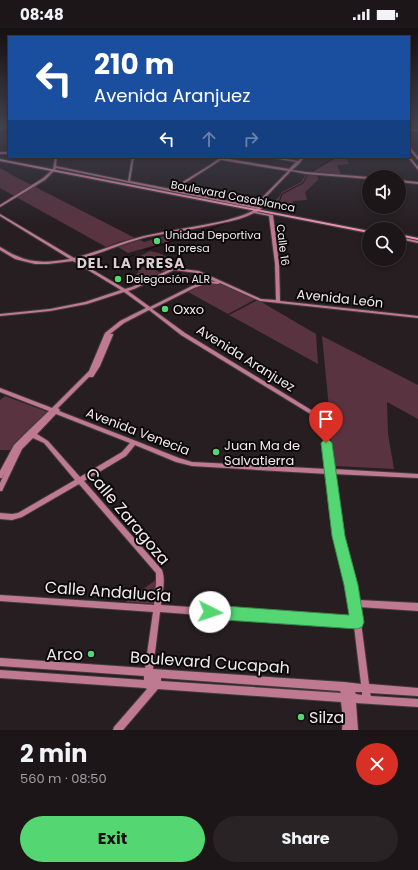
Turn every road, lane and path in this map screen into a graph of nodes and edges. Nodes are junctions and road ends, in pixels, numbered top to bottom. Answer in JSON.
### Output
{"nodes":[{"id":1,"x":0,"y":159,"type":"edge"},
{"id":2,"x":52,"y":159,"type":"edge"},
{"id":3,"x":55,"y":159,"type":"edge"},
{"id":4,"x":133,"y":159,"type":"edge"},
{"id":5,"x":221,"y":159,"type":"edge"},
{"id":6,"x":226,"y":159,"type":"edge"},
{"id":7,"x":279,"y":159,"type":"edge"},
{"id":8,"x":302,"y":159,"type":"edge"},
{"id":9,"x":410,"y":159,"type":"edge"},
{"id":10,"x":299,"y":162,"type":"junction"},
{"id":11,"x":52,"y":168,"type":"junction"},
{"id":12,"x":418,"y":169,"type":"edge"},
{"id":13,"x":291,"y":171,"type":"junction"},
{"id":14,"x":83,"y":173,"type":"junction"},
{"id":15,"x":129,"y":173,"type":"junction"},
{"id":16,"x":92,"y":176,"type":"junction"},
{"id":17,"x":362,"y":177,"type":"edge"},
{"id":18,"x":119,"y":180,"type":"junction"},
{"id":19,"x":128,"y":181,"type":"junction"},
{"id":20,"x":406,"y":182,"type":"edge"},
{"id":21,"x":418,"y":183,"type":"edge"},
{"id":22,"x":172,"y":190,"type":"junction"},
{"id":23,"x":0,"y":202,"type":"edge"},
{"id":24,"x":0,"y":206,"type":"edge"},
{"id":25,"x":255,"y":209,"type":"junction"},
{"id":26,"x":0,"y":215,"type":"edge"},
{"id":27,"x":271,"y":215,"type":"junction"},
{"id":28,"x":299,"y":218,"type":"junction"},
{"id":29,"x":362,"y":230,"type":"edge"},
{"id":30,"x":362,"y":230,"type":"edge"},
{"id":31,"x":406,"y":237,"type":"edge"},
{"id":32,"x":418,"y":240,"type":"edge"},
{"id":33,"x":0,"y":248,"type":"edge"},
{"id":34,"x":74,"y":259,"type":"junction"},
{"id":35,"x":220,"y":283,"type":"junction"},
{"id":36,"x":125,"y":291,"type":"junction"},
{"id":37,"x":278,"y":302,"type":"junction"},
{"id":38,"x":151,"y":309,"type":"junction"},
{"id":39,"x":0,"y":315,"type":"edge"},
{"id":40,"x":418,"y":317,"type":"edge"},
{"id":41,"x":0,"y":390,"type":"edge"},
{"id":42,"x":54,"y":411,"type":"junction"},
{"id":43,"x":31,"y":434,"type":"junction"},
{"id":44,"x":134,"y":442,"type":"junction"},
{"id":45,"x":330,"y":472,"type":"junction"},
{"id":46,"x":0,"y":476,"type":"edge"},
{"id":47,"x":418,"y":476,"type":"edge"},
{"id":48,"x":80,"y":481,"type":"junction"},
{"id":49,"x":0,"y":489,"type":"edge"},
{"id":50,"x":0,"y":516,"type":"edge"},
{"id":51,"x":0,"y":598,"type":"edge"},
{"id":52,"x":355,"y":603,"type":"junction"},
{"id":53,"x":418,"y":607,"type":"edge"},
{"id":54,"x":157,"y":608,"type":"junction"},
{"id":55,"x":357,"y":622,"type":"junction"},
{"id":56,"x":0,"y":662,"type":"edge"},
{"id":57,"x":153,"y":672,"type":"junction"},
{"id":58,"x":0,"y":674,"type":"edge"},
{"id":59,"x":147,"y":684,"type":"junction"},
{"id":60,"x":156,"y":685,"type":"junction"},
{"id":61,"x":348,"y":686,"type":"junction"},
{"id":62,"x":365,"y":687,"type":"junction"},
{"id":63,"x":418,"y":692,"type":"edge"},
{"id":64,"x":349,"y":698,"type":"junction"},
{"id":65,"x":367,"y":699,"type":"junction"},
{"id":66,"x":418,"y":703,"type":"edge"},
{"id":67,"x":117,"y":730,"type":"edge"},
{"id":68,"x":346,"y":730,"type":"edge"},
{"id":69,"x":354,"y":730,"type":"edge"}],
"edges":[{"from":1,"to":11,"type":"main road","name":"Boulevard Casablanca"},
{"from":1,"to":11,"type":"main road","name":"Boulevard Casablanca"},
{"from":2,"to":11,"type":"street"},
{"from":3,"to":11,"type":"street"},
{"from":4,"to":15,"type":"street"},
{"from":5,"to":22,"type":"street"},
{"from":6,"to":13,"type":"street"},
{"from":7,"to":10,"type":"street"},
{"from":8,"to":10,"type":"street"},
{"from":9,"to":12,"type":"main road"},
{"from":10,"to":13,"type":"street"},
{"from":11,"to":14,"type":"street"},
{"from":11,"to":16,"type":"main road","name":"Boulevard Casablanca"},
{"from":11,"to":23,"type":"street"},
{"from":11,"to":24,"type":"street"},
{"from":11,"to":25,"type":"main road","name":"Boulevard Casablanca"},
{"from":13,"to":17,"type":"street"},
{"from":13,"to":25,"type":"street"},
{"from":14,"to":16,"type":"main road"},
{"from":14,"to":18,"type":"street"},
{"from":15,"to":18,"type":"street"},
{"from":15,"to":19,"type":"street"},
{"from":16,"to":25,"type":"main road","name":"Boulevard Casablanca"},
{"from":18,"to":19,"type":"street"},
{"from":19,"to":22,"type":"street"},
{"from":20,"to":21,"type":"street"},
{"from":22,"to":25,"type":"street"},
{"from":25,"to":27,"type":"street"},
{"from":25,"to":28,"type":"main road","name":"Boulevard Casablanca"},
{"from":25,"to":29,"type":"main road","name":"Boulevard Casablanca"},
{"from":25,"to":34,"type":"street"},
{"from":26,"to":34,"type":"street","name":"Avenida Aranjuez"},
{"from":27,"to":28,"type":"main road"},
{"from":27,"to":37,"type":"street","name":"Calle 16"},
{"from":28,"to":30,"type":"main road","name":"Boulevard Casablanca"},
{"from":31,"to":32,"type":"main road"},
{"from":33,"to":34,"type":"street"},
{"from":34,"to":36,"type":"street","name":"Avenida Aranjuez"},
{"from":35,"to":36,"type":"street","name":"Avenida León"},
{"from":35,"to":37,"type":"street","name":"Avenida León"},
{"from":35,"to":38,"type":"street"},
{"from":36,"to":38,"type":"street","name":"Avenida Aranjuez"},
{"from":36,"to":39,"type":"street"},
{"from":37,"to":40,"type":"street","name":"Avenida León"},
{"from":38,"to":42,"type":"street"},
{"from":38,"to":45,"type":"street","name":"Avenida Aranjuez"},
{"from":41,"to":42,"type":"street","name":"Avenida Venecia"},
{"from":42,"to":43,"type":"street"},
{"from":42,"to":44,"type":"street","name":"Avenida Venecia"},
{"from":43,"to":46,"type":"street"},
{"from":43,"to":48,"type":"street","name":"Calle Zaragoza"},
{"from":43,"to":49,"type":"street"},
{"from":44,"to":45,"type":"street","name":"Avenida Venecia"},
{"from":44,"to":48,"type":"street"},
{"from":45,"to":47,"type":"street","name":"Avenida Venecia"},
{"from":45,"to":52,"type":"street","name":"Avenida Aranjuez"},
{"from":48,"to":50,"type":"street"},
{"from":48,"to":54,"type":"street","name":"Calle Zaragoza"},
{"from":51,"to":54,"type":"street","name":"Calle Andalucía"},
{"from":52,"to":53,"type":"street"},
{"from":52,"to":55,"type":"street","name":"Avenida Aranjuez"},
{"from":54,"to":55,"type":"street","name":"Calle Andalucía"},
{"from":54,"to":57,"type":"street","name":"Calle Zaragoza"},
{"from":55,"to":62,"type":"street","name":"Avenida Aranjuez"},
{"from":56,"to":57,"type":"street","name":"Boulevard Cucapah"},
{"from":57,"to":59,"type":"street","name":"Calle Zaragoza"},
{"from":57,"to":60,"type":"street"},
{"from":57,"to":61,"type":"street","name":"Boulevard Cucapah"},
{"from":58,"to":59,"type":"street","name":"Boulevard Cucapah"},
{"from":59,"to":60,"type":"street","name":"Boulevard Cucapah"},
{"from":60,"to":64,"type":"street","name":"Boulevard Cucapah"},
{"from":60,"to":67,"type":"street"},
{"from":61,"to":62,"type":"street","name":"Boulevard Cucapah"},
{"from":61,"to":64,"type":"street"},
{"from":62,"to":63,"type":"street","name":"Boulevard Cucapah"},
{"from":62,"to":65,"type":"street","name":"Avenida Aranjuez"},
{"from":64,"to":65,"type":"street","name":"Boulevard Cucapah"},
{"from":64,"to":68,"type":"street"},
{"from":64,"to":69,"type":"street"},
{"from":65,"to":66,"type":"street","name":"Boulevard Cucapah"}]}
